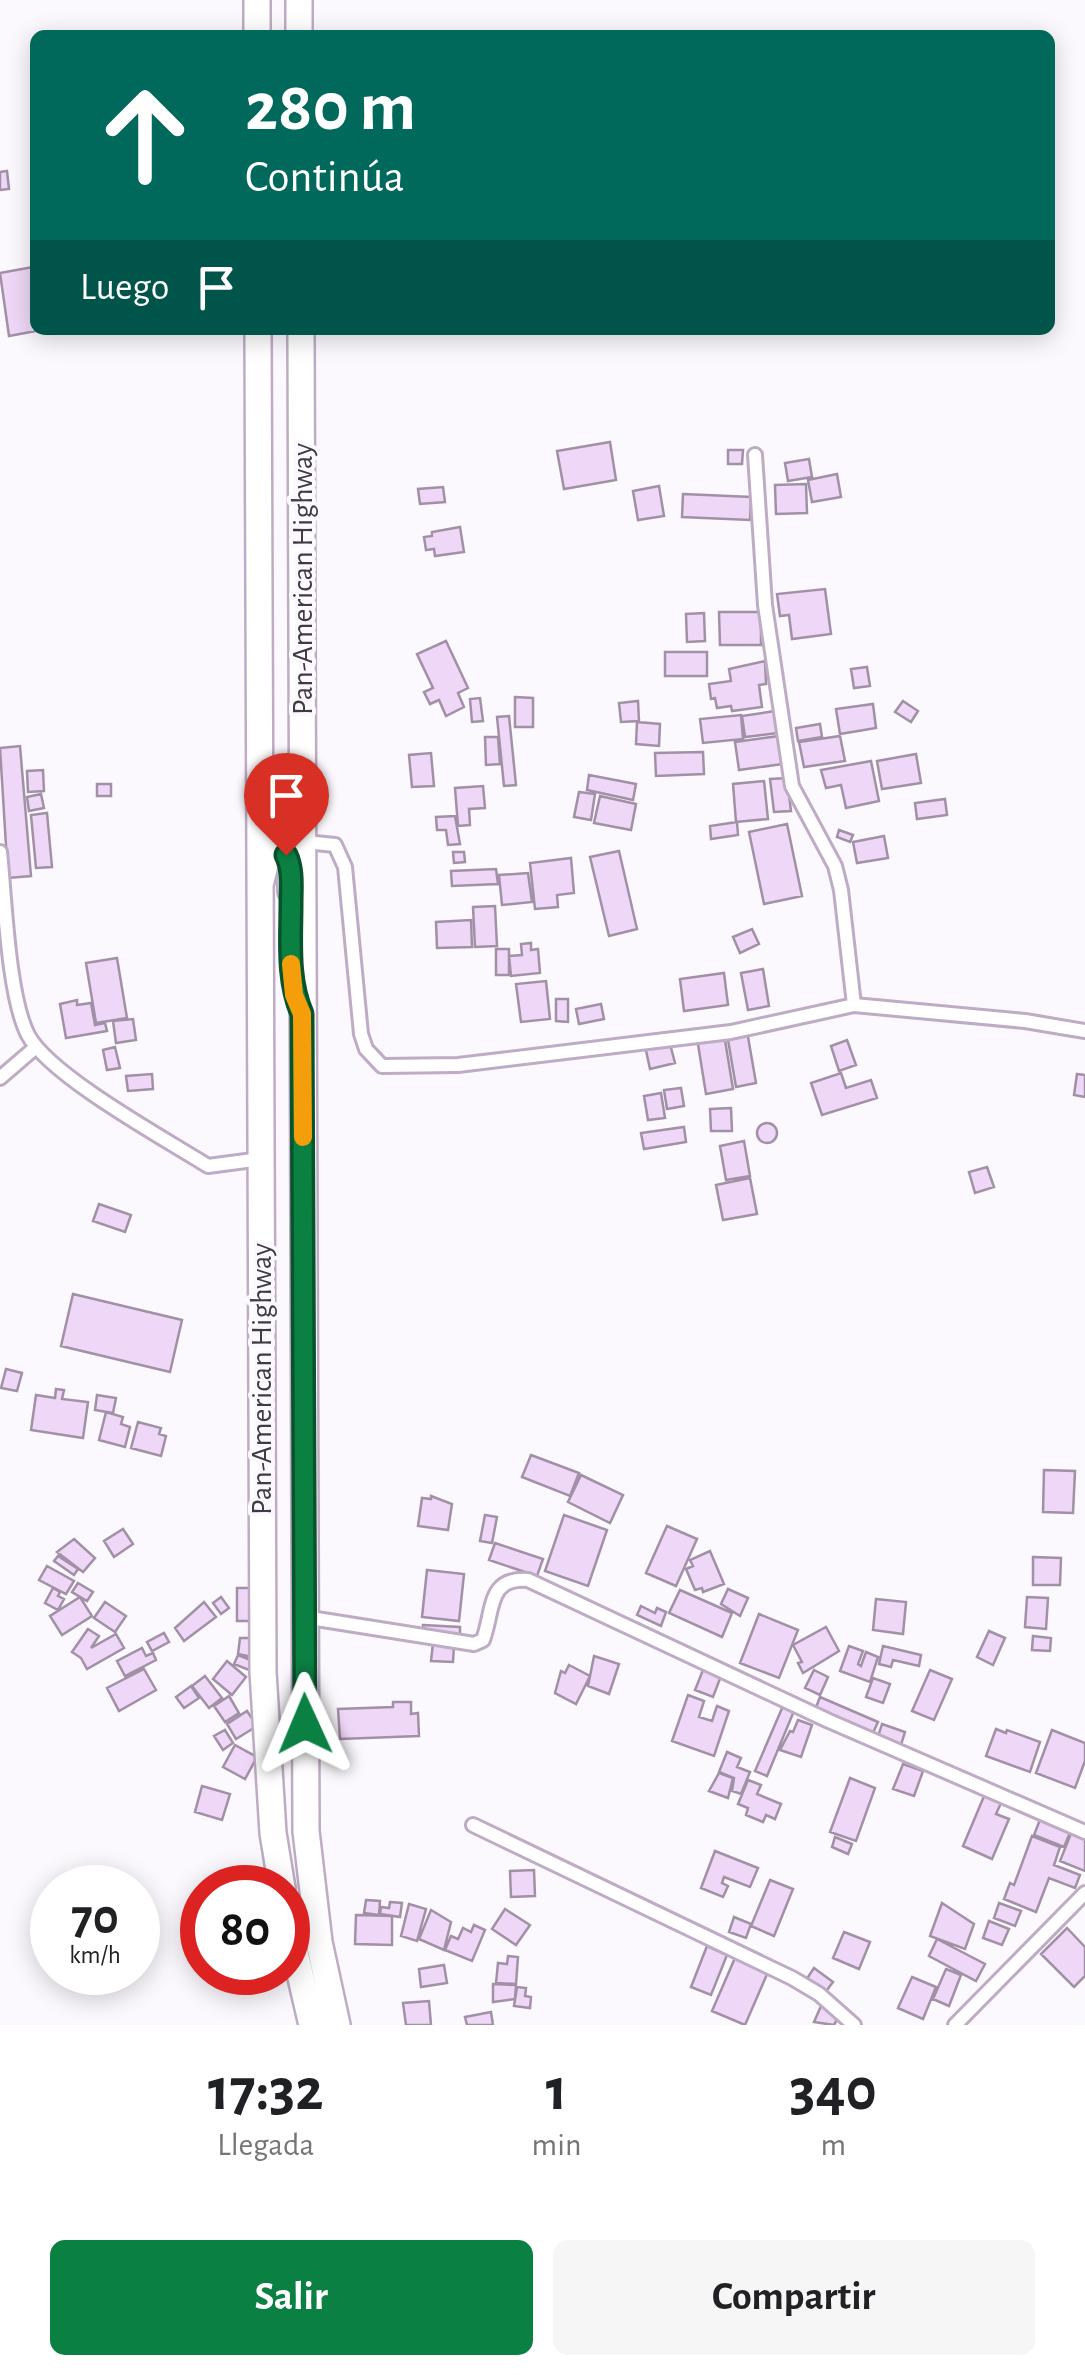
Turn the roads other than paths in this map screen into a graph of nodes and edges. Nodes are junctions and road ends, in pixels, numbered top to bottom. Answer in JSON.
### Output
{"nodes":[{"id":1,"x":257,"y":0,"type":"edge"},
{"id":2,"x":299,"y":0,"type":"edge"},
{"id":3,"x":258,"y":30,"type":"edge"},
{"id":4,"x":299,"y":30,"type":"edge"},
{"id":5,"x":258,"y":335,"type":"edge"},
{"id":6,"x":301,"y":335,"type":"edge"},
{"id":7,"x":755,"y":456,"type":"dead end"},
{"id":8,"x":260,"y":648,"type":"junction"},
{"id":9,"x":305,"y":842,"type":"junction"},
{"id":10,"x":0,"y":852,"type":"edge"},
{"id":11,"x":260,"y":887,"type":"junction"},
{"id":12,"x":854,"y":1005,"type":"junction"},
{"id":13,"x":302,"y":1014,"type":"junction"},
{"id":14,"x":1085,"y":1032,"type":"edge"},
{"id":15,"x":36,"y":1047,"type":"junction"},
{"id":16,"x":0,"y":1078,"type":"edge"},
{"id":17,"x":260,"y":1159,"type":"junction"},
{"id":18,"x":304,"y":1617,"type":"junction"},
{"id":19,"x":473,"y":1825,"type":"dead end"},
{"id":20,"x":1085,"y":1832,"type":"edge"},
{"id":21,"x":278,"y":1865,"type":"edge"},
{"id":22,"x":1085,"y":1893,"type":"edge"},
{"id":23,"x":305,"y":1995,"type":"edge"},
{"id":24,"x":312,"y":2025,"type":"edge"},
{"id":25,"x":337,"y":2025,"type":"edge"},
{"id":26,"x":854,"y":2025,"type":"edge"},
{"id":27,"x":956,"y":2025,"type":"edge"}],
"edges":[{"from":1,"to":3,"type":"highway"},
{"from":2,"to":4,"type":"highway"},
{"from":5,"to":8,"type":"highway","name":"Pan-American Highway"},
{"from":6,"to":9,"type":"highway","name":"Pan-American Highway"},
{"from":7,"to":12,"type":"street"},
{"from":8,"to":9,"type":"highway"},
{"from":8,"to":11,"type":"highway","name":"Pan-American Highway"},
{"from":9,"to":12,"type":"street"},
{"from":9,"to":13,"type":"highway","name":"Pan-American Highway"},
{"from":10,"to":15,"type":"street"},
{"from":11,"to":13,"type":"highway"},
{"from":11,"to":17,"type":"highway","name":"Pan-American Highway"},
{"from":12,"to":14,"type":"street"},
{"from":13,"to":18,"type":"highway","name":"Pan-American Highway"},
{"from":15,"to":16,"type":"street"},
{"from":15,"to":17,"type":"street"},
{"from":17,"to":21,"type":"highway","name":"Pan-American Highway"},
{"from":18,"to":20,"type":"street"},
{"from":18,"to":25,"type":"highway","name":"Pan-American Highway"},
{"from":19,"to":26,"type":"street"},
{"from":22,"to":27,"type":"street"},
{"from":23,"to":24,"type":"highway"}]}
